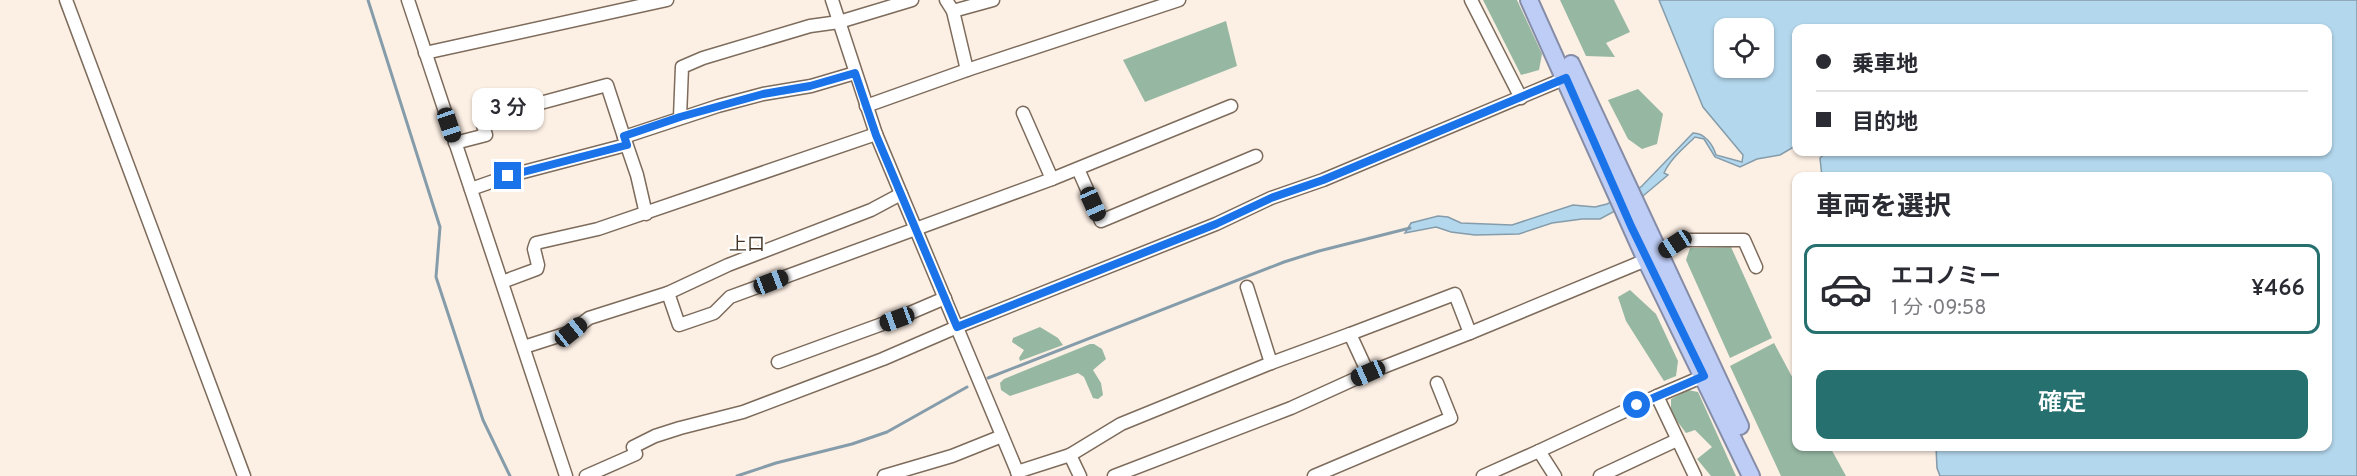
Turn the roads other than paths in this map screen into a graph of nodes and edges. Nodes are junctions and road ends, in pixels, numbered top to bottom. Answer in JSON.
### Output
{"nodes":[{"id":1,"x":66,"y":0,"type":"edge"},
{"id":2,"x":408,"y":0,"type":"edge"},
{"id":3,"x":667,"y":0,"type":"edge"},
{"id":4,"x":831,"y":0,"type":"edge"},
{"id":5,"x":912,"y":0,"type":"edge"},
{"id":6,"x":993,"y":0,"type":"edge"},
{"id":7,"x":1179,"y":0,"type":"edge"},
{"id":8,"x":1471,"y":0,"type":"edge"},
{"id":9,"x":1529,"y":0,"type":"edge"},
{"id":10,"x":1542,"y":0,"type":"edge"},
{"id":11,"x":949,"y":6,"type":"edge"},
{"id":12,"x":839,"y":22,"type":"junction"},
{"id":13,"x":425,"y":53,"type":"junction"},
{"id":14,"x":968,"y":70,"type":"junction"},
{"id":15,"x":855,"y":73,"type":"junction"},
{"id":16,"x":1566,"y":78,"type":"junction"},
{"id":17,"x":1521,"y":99,"type":"junction"},
{"id":18,"x":866,"y":106,"type":"junction"},
{"id":19,"x":1231,"y":106,"type":"dead end"},
{"id":20,"x":1023,"y":113,"type":"dead end"},
{"id":21,"x":680,"y":117,"type":"junction"},
{"id":22,"x":876,"y":135,"type":"junction"},
{"id":23,"x":625,"y":141,"type":"junction"},
{"id":24,"x":455,"y":143,"type":"junction"},
{"id":25,"x":1256,"y":156,"type":"dead end"},
{"id":26,"x":1078,"y":169,"type":"junction"},
{"id":27,"x":1052,"y":179,"type":"junction"},
{"id":28,"x":471,"y":189,"type":"junction"},
{"id":29,"x":901,"y":194,"type":"junction"},
{"id":30,"x":1627,"y":200,"type":"junction"},
{"id":31,"x":645,"y":214,"type":"junction"},
{"id":32,"x":915,"y":229,"type":"junction"},
{"id":33,"x":1653,"y":256,"type":"junction"},
{"id":34,"x":1756,"y":267,"type":"dead end"},
{"id":35,"x":502,"y":282,"type":"junction"},
{"id":36,"x":1247,"y":287,"type":"dead end"},
{"id":37,"x":668,"y":293,"type":"junction"},
{"id":38,"x":945,"y":298,"type":"junction"},
{"id":39,"x":957,"y":327,"type":"junction"},
{"id":40,"x":1470,"y":333,"type":"junction"},
{"id":41,"x":1350,"y":334,"type":"junction"},
{"id":42,"x":524,"y":348,"type":"junction"},
{"id":43,"x":778,"y":362,"type":"dead end"},
{"id":44,"x":1271,"y":363,"type":"junction"},
{"id":45,"x":1368,"y":373,"type":"junction"},
{"id":46,"x":1704,"y":376,"type":"junction"},
{"id":47,"x":1437,"y":383,"type":"dead end"},
{"id":48,"x":1657,"y":396,"type":"junction"},
{"id":49,"x":1002,"y":436,"type":"junction"},
{"id":50,"x":1677,"y":440,"type":"junction"},
{"id":51,"x":1539,"y":451,"type":"junction"},
{"id":52,"x":1070,"y":455,"type":"junction"},
{"id":53,"x":1018,"y":474,"type":"edge"},
{"id":54,"x":244,"y":476,"type":"edge"},
{"id":55,"x":566,"y":476,"type":"edge"},
{"id":56,"x":586,"y":476,"type":"edge"},
{"id":57,"x":884,"y":476,"type":"edge"},
{"id":58,"x":1080,"y":476,"type":"edge"},
{"id":59,"x":1114,"y":476,"type":"edge"},
{"id":60,"x":1314,"y":476,"type":"edge"},
{"id":61,"x":1483,"y":476,"type":"edge"},
{"id":62,"x":1555,"y":476,"type":"edge"},
{"id":63,"x":1600,"y":476,"type":"edge"},
{"id":64,"x":1695,"y":476,"type":"edge"},
{"id":65,"x":1751,"y":476,"type":"edge"},
{"id":66,"x":1764,"y":476,"type":"edge"}],
"edges":[{"from":1,"to":54,"type":"street"},
{"from":2,"to":13,"type":"street"},
{"from":3,"to":13,"type":"street"},
{"from":4,"to":12,"type":"street"},
{"from":5,"to":12,"type":"street"},
{"from":6,"to":11,"type":"street"},
{"from":7,"to":14,"type":"street"},
{"from":8,"to":17,"type":"street"},
{"from":9,"to":16,"type":"highway"},
{"from":10,"to":30,"type":"highway"},
{"from":11,"to":14,"type":"street"},
{"from":12,"to":15,"type":"street"},
{"from":12,"to":21,"type":"street"},
{"from":13,"to":24,"type":"street"},
{"from":14,"to":18,"type":"street"},
{"from":15,"to":18,"type":"street"},
{"from":15,"to":21,"type":"street"},
{"from":16,"to":17,"type":"street"},
{"from":16,"to":30,"type":"highway"},
{"from":17,"to":39,"type":"street"},
{"from":18,"to":22,"type":"street"},
{"from":19,"to":26,"type":"street"},
{"from":20,"to":27,"type":"street"},
{"from":21,"to":23,"type":"street"},
{"from":22,"to":29,"type":"street"},
{"from":22,"to":31,"type":"street"},
{"from":23,"to":24,"type":"street"},
{"from":23,"to":28,"type":"street"},
{"from":23,"to":31,"type":"street"},
{"from":24,"to":28,"type":"street"},
{"from":25,"to":26,"type":"street"},
{"from":26,"to":27,"type":"street"},
{"from":27,"to":32,"type":"street"},
{"from":28,"to":35,"type":"street"},
{"from":29,"to":32,"type":"street"},
{"from":29,"to":37,"type":"street"},
{"from":30,"to":33,"type":"highway"},
{"from":31,"to":35,"type":"street"},
{"from":32,"to":37,"type":"street"},
{"from":32,"to":38,"type":"street"},
{"from":33,"to":34,"type":"street"},
{"from":33,"to":40,"type":"street"},
{"from":33,"to":46,"type":"highway"},
{"from":33,"to":66,"type":"highway"},
{"from":35,"to":42,"type":"street"},
{"from":36,"to":44,"type":"street"},
{"from":37,"to":42,"type":"street"},
{"from":38,"to":39,"type":"street"},
{"from":38,"to":43,"type":"street"},
{"from":39,"to":49,"type":"street"},
{"from":39,"to":56,"type":"street"},
{"from":40,"to":41,"type":"street"},
{"from":40,"to":45,"type":"street"},
{"from":41,"to":44,"type":"street"},
{"from":41,"to":45,"type":"street"},
{"from":42,"to":55,"type":"street"},
{"from":44,"to":52,"type":"street"},
{"from":45,"to":59,"type":"street"},
{"from":46,"to":48,"type":"street"},
{"from":46,"to":65,"type":"highway"},
{"from":47,"to":60,"type":"street"},
{"from":48,"to":50,"type":"street"},
{"from":48,"to":51,"type":"street"},
{"from":49,"to":53,"type":"street"},
{"from":49,"to":57,"type":"street"},
{"from":50,"to":63,"type":"street"},
{"from":50,"to":64,"type":"street"},
{"from":51,"to":61,"type":"street"},
{"from":51,"to":62,"type":"street"},
{"from":52,"to":53,"type":"street"},
{"from":52,"to":58,"type":"street"}]}
